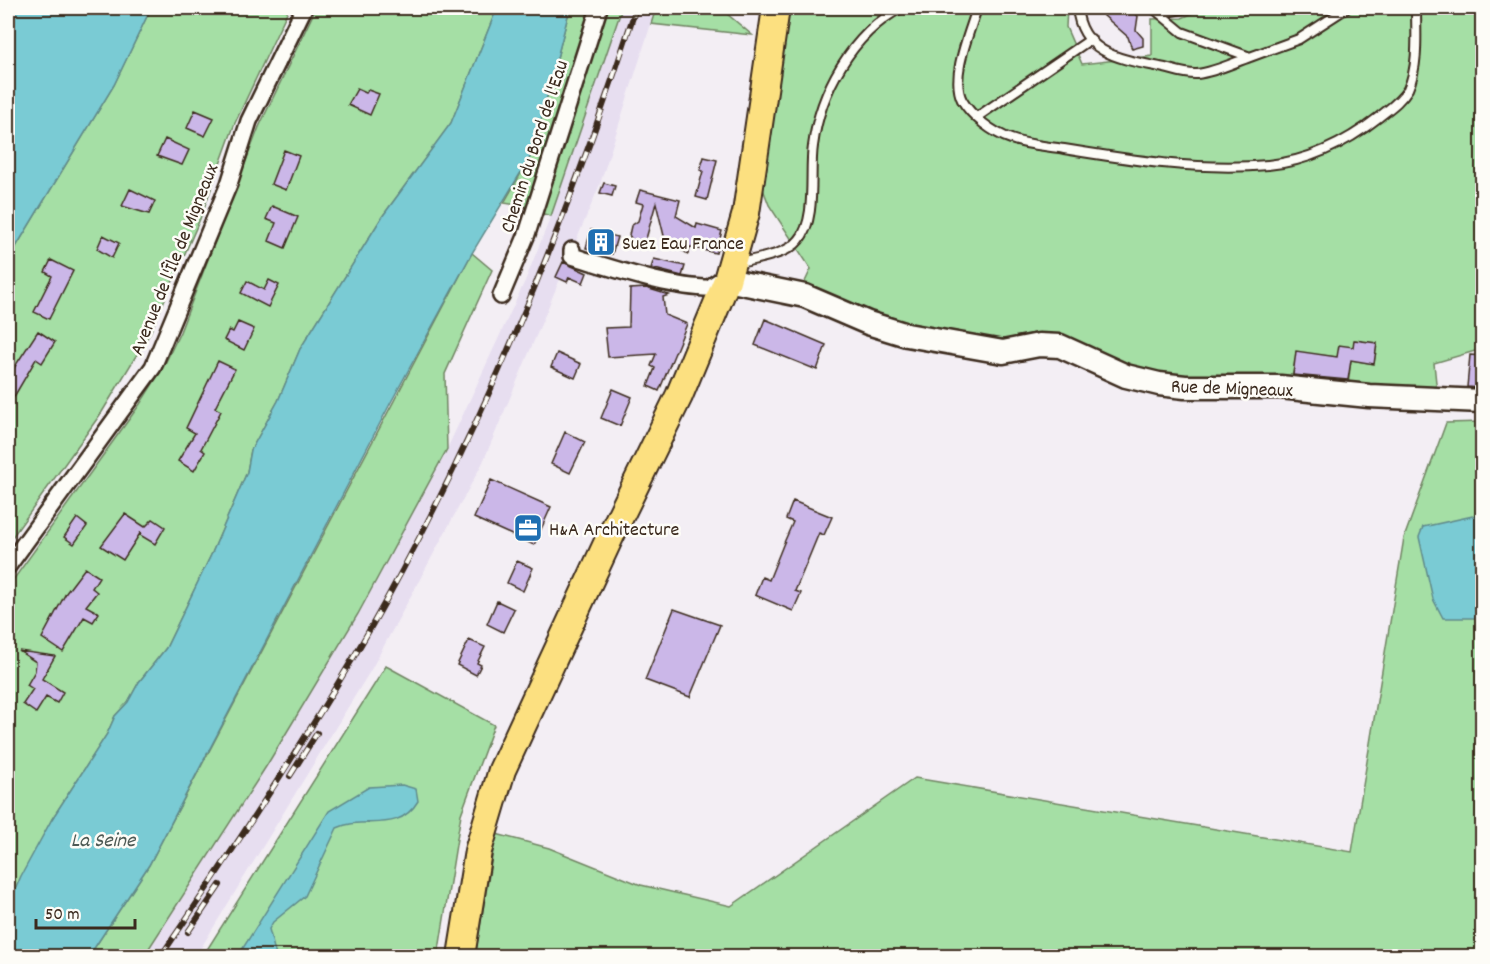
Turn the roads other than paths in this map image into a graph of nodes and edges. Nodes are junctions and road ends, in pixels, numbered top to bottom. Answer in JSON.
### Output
{"nodes":[{"id":1,"x":304,"y":8,"type":"edge"},
{"id":2,"x":600,"y":8,"type":"edge"},
{"id":3,"x":766,"y":8,"type":"edge"},
{"id":4,"x":776,"y":8,"type":"edge"},
{"id":5,"x":901,"y":8,"type":"edge"},
{"id":6,"x":977,"y":8,"type":"edge"},
{"id":7,"x":1077,"y":8,"type":"edge"},
{"id":8,"x":1153,"y":8,"type":"edge"},
{"id":9,"x":1188,"y":8,"type":"edge"},
{"id":10,"x":1347,"y":8,"type":"edge"},
{"id":11,"x":1416,"y":8,"type":"edge"},
{"id":12,"x":1091,"y":39,"type":"junction"},
{"id":13,"x":1250,"y":57,"type":"junction"},
{"id":14,"x":977,"y":117,"type":"junction"},
{"id":15,"x":572,"y":250,"type":"dead end"},
{"id":16,"x":729,"y":277,"type":"junction"},
{"id":17,"x":501,"y":296,"type":"dead end"},
{"id":18,"x":1482,"y":401,"type":"edge"},
{"id":19,"x":8,"y":567,"type":"edge"},
{"id":20,"x":461,"y":957,"type":"edge"}],
"edges":[{"from":1,"to":19,"type":"street","name":"Avenue de l'Île de Migneaux"},
{"from":2,"to":17,"type":"street","name":"Chemin du Bord de l'Eau"},
{"from":3,"to":16,"type":"main road"},
{"from":4,"to":16,"type":"main road"},
{"from":5,"to":16,"type":"lane"},
{"from":6,"to":14,"type":"lane"},
{"from":7,"to":12,"type":"lane"},
{"from":8,"to":9,"type":"lane"},
{"from":8,"to":13,"type":"lane"},
{"from":10,"to":13,"type":"lane"},
{"from":11,"to":14,"type":"lane"},
{"from":12,"to":13,"type":"lane"},
{"from":12,"to":14,"type":"lane"},
{"from":15,"to":16,"type":"street"},
{"from":16,"to":18,"type":"street","name":"Rue de Migneaux"},
{"from":16,"to":20,"type":"main road"}]}
